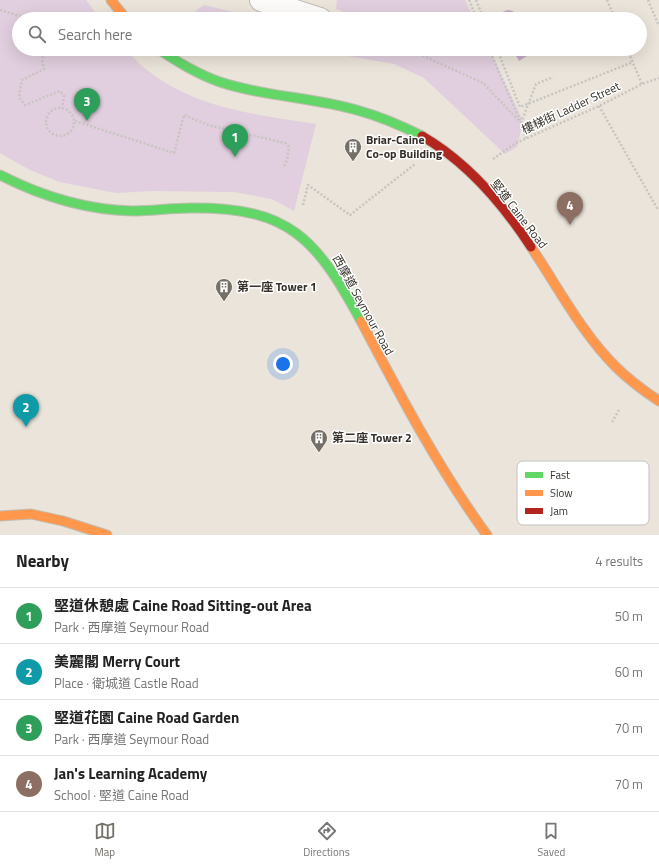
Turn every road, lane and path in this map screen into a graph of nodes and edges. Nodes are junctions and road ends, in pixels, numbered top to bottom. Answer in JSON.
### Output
{"nodes":[{"id":1,"x":111,"y":0,"type":"edge"},
{"id":2,"x":261,"y":0,"type":"edge"},
{"id":3,"x":469,"y":0,"type":"edge"},
{"id":4,"x":476,"y":0,"type":"edge"},
{"id":5,"x":607,"y":0,"type":"edge"},
{"id":6,"x":648,"y":0,"type":"edge"},
{"id":7,"x":0,"y":10,"type":"edge"},
{"id":8,"x":120,"y":12,"type":"edge"},
{"id":9,"x":298,"y":12,"type":"edge"},
{"id":10,"x":474,"y":12,"type":"edge"},
{"id":11,"x":481,"y":12,"type":"edge"},
{"id":12,"x":612,"y":12,"type":"edge"},
{"id":13,"x":12,"y":14,"type":"edge"},
{"id":14,"x":659,"y":26,"type":"edge"},
{"id":15,"x":43,"y":56,"type":"edge"},
{"id":16,"x":168,"y":56,"type":"edge"},
{"id":17,"x":423,"y":56,"type":"edge"},
{"id":18,"x":492,"y":56,"type":"edge"},
{"id":19,"x":500,"y":56,"type":"edge"},
{"id":20,"x":630,"y":56,"type":"edge"},
{"id":21,"x":633,"y":62,"type":"junction"},
{"id":22,"x":554,"y":77,"type":"dead end"},
{"id":23,"x":659,"y":78,"type":"edge"},
{"id":24,"x":642,"y":84,"type":"junction"},
{"id":25,"x":599,"y":106,"type":"junction"},
{"id":26,"x":62,"y":108,"type":"junction"},
{"id":27,"x":75,"y":121,"type":"junction"},
{"id":28,"x":521,"y":123,"type":"junction"},
{"id":29,"x":526,"y":138,"type":"junction"},
{"id":30,"x":493,"y":159,"type":"dead end"},
{"id":31,"x":420,"y":160,"type":"dead end"},
{"id":32,"x":284,"y":167,"type":"dead end"},
{"id":33,"x":0,"y":175,"type":"edge"},
{"id":34,"x":659,"y":206,"type":"edge"},
{"id":35,"x":301,"y":210,"type":"dead end"},
{"id":36,"x":659,"y":401,"type":"edge"},
{"id":37,"x":619,"y":410,"type":"dead end"},
{"id":38,"x":612,"y":422,"type":"dead end"},
{"id":39,"x":0,"y":516,"type":"edge"},
{"id":40,"x":107,"y":535,"type":"edge"},
{"id":41,"x":487,"y":535,"type":"edge"}],
"edges":[{"from":1,"to":8,"type":"street"},
{"from":2,"to":9,"type":"street"},
{"from":3,"to":10,"type":"path"},
{"from":4,"to":11,"type":"path"},
{"from":5,"to":12,"type":"path"},
{"from":6,"to":14,"type":"path"},
{"from":7,"to":13,"type":"path"},
{"from":15,"to":26,"type":"path"},
{"from":16,"to":36,"type":"street","name":"堅道 Caine Road"},
{"from":17,"to":28,"type":"path"},
{"from":18,"to":28,"type":"path"},
{"from":19,"to":21,"type":"path"},
{"from":20,"to":21,"type":"path"},
{"from":21,"to":24,"type":"path"},
{"from":22,"to":28,"type":"path","bridge":true},
{"from":23,"to":24,"type":"path","name":"樓梯街 Ladder Street"},
{"from":24,"to":25,"type":"path","name":"樓梯街 Ladder Street"},
{"from":25,"to":29,"type":"path","name":"樓梯街 Ladder Street"},
{"from":25,"to":34,"type":"path"},
{"from":26,"to":27,"type":"path"},
{"from":26,"to":27,"type":"path"},
{"from":27,"to":32,"type":"path"},
{"from":28,"to":29,"type":"path"},
{"from":29,"to":30,"type":"path","name":"樓梯街 Ladder Street"},
{"from":31,"to":35,"type":"path"},
{"from":33,"to":41,"type":"street","name":"西摩道 Seymour Road"},
{"from":37,"to":38,"type":"path"},
{"from":39,"to":40,"type":"street"}]}
